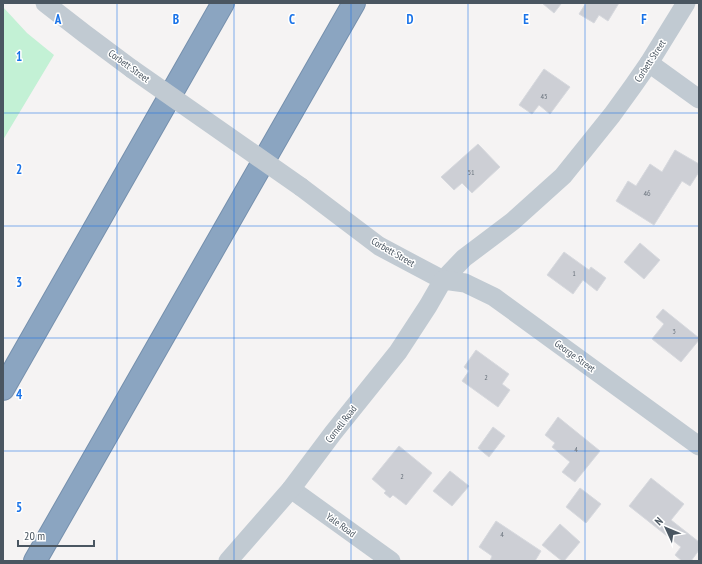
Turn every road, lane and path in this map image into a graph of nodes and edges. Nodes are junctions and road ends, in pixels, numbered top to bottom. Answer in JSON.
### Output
{"nodes":[{"id":1,"x":45,"y":3,"type":"edge"},
{"id":2,"x":222,"y":3,"type":"edge"},
{"id":3,"x":354,"y":3,"type":"edge"},
{"id":4,"x":686,"y":3,"type":"edge"},
{"id":5,"x":649,"y":63,"type":"junction"},
{"id":6,"x":699,"y":99,"type":"edge"},
{"id":7,"x":443,"y":280,"type":"junction"},
{"id":8,"x":3,"y":389,"type":"edge"},
{"id":9,"x":699,"y":446,"type":"edge"},
{"id":10,"x":290,"y":489,"type":"junction"},
{"id":11,"x":35,"y":561,"type":"edge"},
{"id":12,"x":228,"y":561,"type":"edge"},
{"id":13,"x":391,"y":561,"type":"edge"}],
"edges":[{"from":1,"to":7,"type":"street","name":"Corbett Street","bridge":true},
{"from":2,"to":8,"type":"highway"},
{"from":3,"to":11,"type":"highway"},
{"from":4,"to":5,"type":"street","name":"Corbett Street"},
{"from":5,"to":6,"type":"street"},
{"from":5,"to":7,"type":"street","name":"Corbett Street"},
{"from":7,"to":9,"type":"street","name":"George Street"},
{"from":7,"to":10,"type":"street","name":"Cornell Road"},
{"from":10,"to":12,"type":"street","name":"Cornell Road"},
{"from":10,"to":13,"type":"street","name":"Yale Road"}]}
